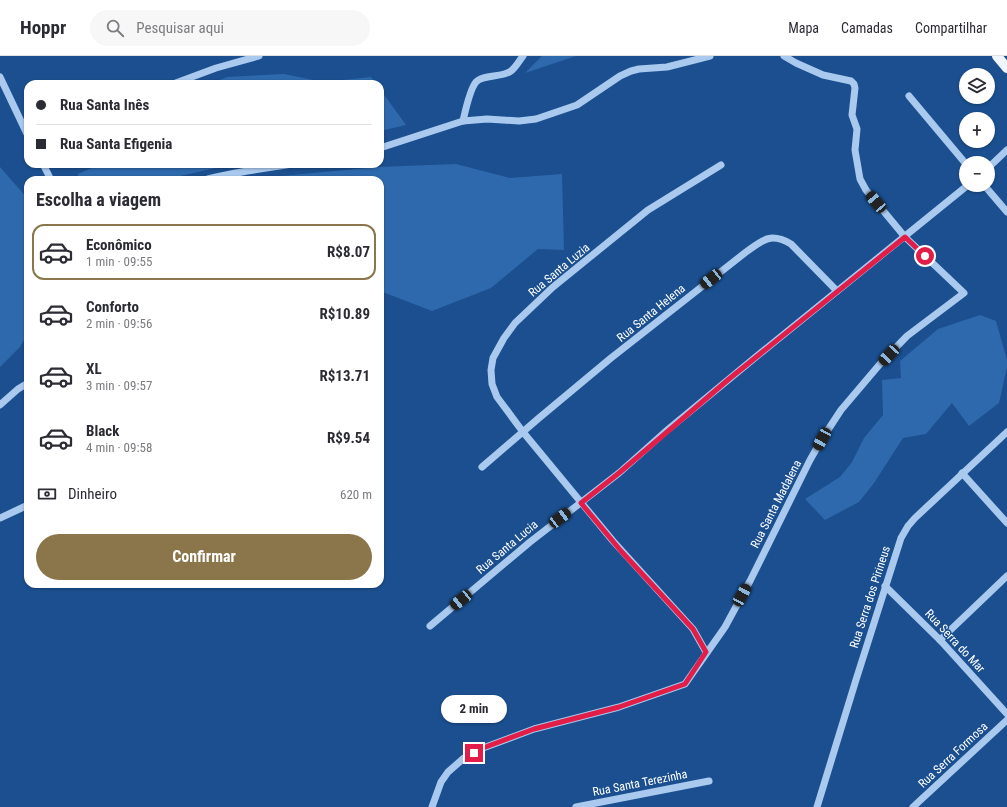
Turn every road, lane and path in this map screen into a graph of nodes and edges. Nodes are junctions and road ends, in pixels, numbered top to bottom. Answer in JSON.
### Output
{"nodes":[{"id":1,"x":260,"y":56,"type":"edge"},
{"id":2,"x":523,"y":56,"type":"edge"},
{"id":3,"x":710,"y":56,"type":"edge"},
{"id":4,"x":784,"y":56,"type":"edge"},
{"id":5,"x":997,"y":56,"type":"edge"},
{"id":6,"x":1007,"y":68,"type":"edge"},
{"id":7,"x":0,"y":77,"type":"edge"},
{"id":8,"x":184,"y":80,"type":"edge"},
{"id":9,"x":909,"y":96,"type":"dead end"},
{"id":10,"x":462,"y":121,"type":"junction"},
{"id":11,"x":24,"y":128,"type":"edge"},
{"id":12,"x":384,"y":147,"type":"edge"},
{"id":13,"x":1007,"y":150,"type":"edge"},
{"id":14,"x":959,"y":156,"type":"edge"},
{"id":15,"x":995,"y":161,"type":"edge"},
{"id":16,"x":721,"y":165,"type":"dead end"},
{"id":17,"x":273,"y":168,"type":"edge"},
{"id":18,"x":224,"y":176,"type":"edge"},
{"id":19,"x":960,"y":192,"type":"edge"},
{"id":20,"x":990,"y":192,"type":"edge"},
{"id":21,"x":1007,"y":212,"type":"edge"},
{"id":22,"x":905,"y":237,"type":"junction"},
{"id":23,"x":837,"y":291,"type":"junction"},
{"id":24,"x":24,"y":385,"type":"edge"},
{"id":25,"x":0,"y":405,"type":"edge"},
{"id":26,"x":523,"y":432,"type":"junction"},
{"id":27,"x":1007,"y":432,"type":"edge"},
{"id":28,"x":482,"y":467,"type":"dead end"},
{"id":29,"x":962,"y":473,"type":"junction"},
{"id":30,"x":581,"y":503,"type":"junction"},
{"id":31,"x":24,"y":507,"type":"edge"},
{"id":32,"x":0,"y":518,"type":"edge"},
{"id":33,"x":1007,"y":523,"type":"edge"},
{"id":34,"x":1007,"y":576,"type":"edge"},
{"id":35,"x":885,"y":586,"type":"junction"},
{"id":36,"x":430,"y":626,"type":"dead end"},
{"id":37,"x":940,"y":640,"type":"junction"},
{"id":38,"x":706,"y":652,"type":"junction"},
{"id":39,"x":1007,"y":714,"type":"edge"},
{"id":40,"x":1007,"y":720,"type":"edge"},
{"id":41,"x":709,"y":781,"type":"dead end"},
{"id":42,"x":432,"y":807,"type":"edge"},
{"id":43,"x":576,"y":807,"type":"edge"},
{"id":44,"x":817,"y":807,"type":"edge"},
{"id":45,"x":913,"y":807,"type":"edge"}],
"edges":[{"from":1,"to":8,"type":"street"},
{"from":2,"to":10,"type":"street"},
{"from":3,"to":10,"type":"street"},
{"from":4,"to":22,"type":"street"},
{"from":5,"to":6,"type":"main road"},
{"from":7,"to":11,"type":"street"},
{"from":9,"to":14,"type":"street"},
{"from":10,"to":12,"type":"street"},
{"from":13,"to":15,"type":"street"},
{"from":16,"to":26,"type":"street","name":"Rua Santa Luzia"},
{"from":17,"to":18,"type":"street"},
{"from":19,"to":22,"type":"street","name":"Rua Santa Lucia"},
{"from":20,"to":21,"type":"street"},
{"from":22,"to":23,"type":"street","name":"Rua Santa Lucia"},
{"from":22,"to":38,"type":"street","name":"Rua Santa Madalena"},
{"from":23,"to":26,"type":"street","name":"Rua Santa Helena"},
{"from":23,"to":30,"type":"street","name":"Rua Santa Lucia"},
{"from":24,"to":25,"type":"street"},
{"from":26,"to":28,"type":"street","name":"Rua Santa Helena"},
{"from":26,"to":30,"type":"street","name":"Rua Santa Luzia"},
{"from":27,"to":29,"type":"street","name":"Rua Serra dos Pirineus"},
{"from":29,"to":33,"type":"street"},
{"from":29,"to":35,"type":"street","name":"Rua Serra dos Pirineus"},
{"from":30,"to":36,"type":"street","name":"Rua Santa Lucia"},
{"from":30,"to":38,"type":"street","name":"Rua Santa Luzia"},
{"from":31,"to":32,"type":"street"},
{"from":34,"to":37,"type":"street"},
{"from":35,"to":37,"type":"street","name":"Rua Serra do Mar"},
{"from":35,"to":44,"type":"street","name":"Rua Serra dos Pirineus"},
{"from":37,"to":39,"type":"street","name":"Rua Serra do Mar"},
{"from":38,"to":42,"type":"street","name":"Rua Santa Madalena"},
{"from":40,"to":45,"type":"street","name":"Rua Serra Formosa"},
{"from":41,"to":43,"type":"street","name":"Rua Santa Terezinha"}]}
